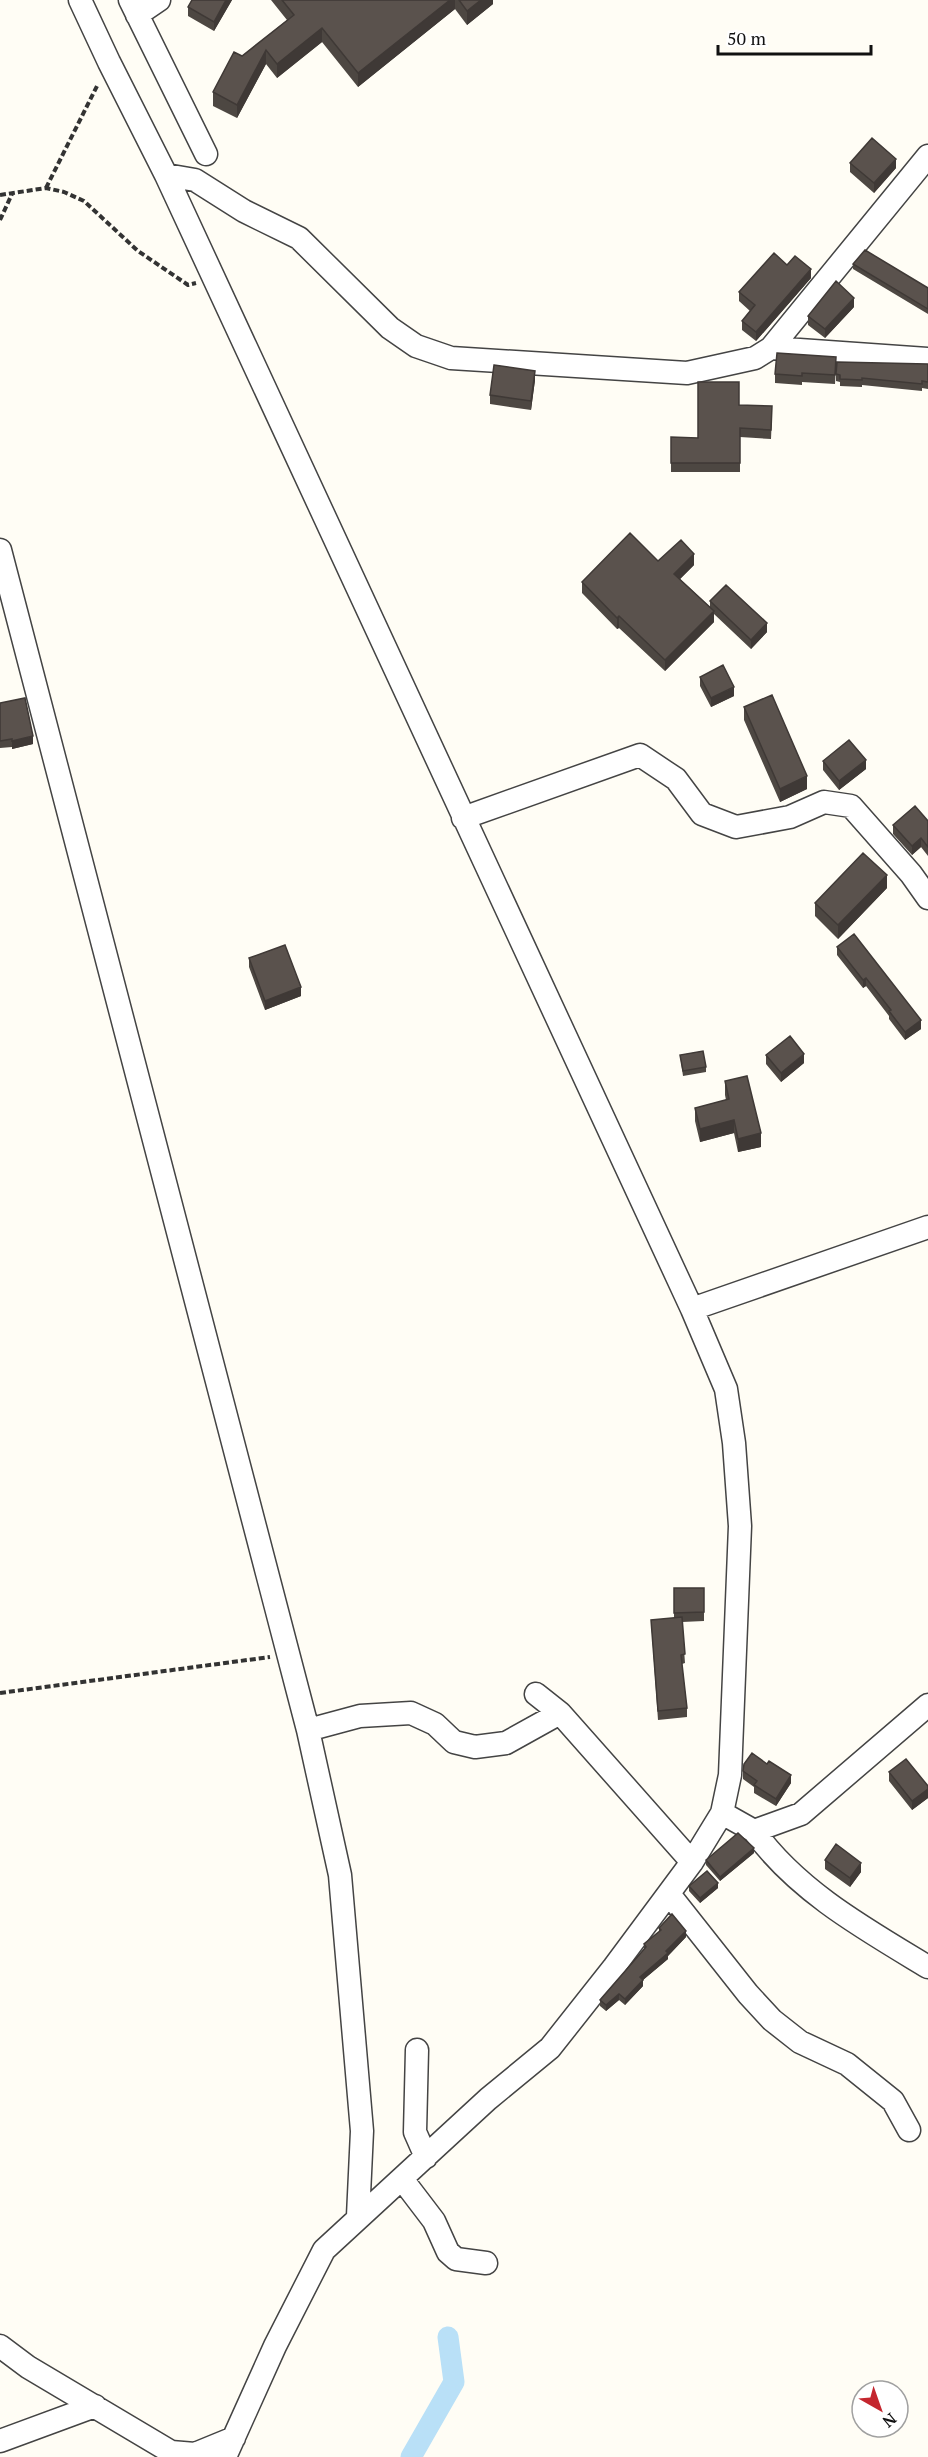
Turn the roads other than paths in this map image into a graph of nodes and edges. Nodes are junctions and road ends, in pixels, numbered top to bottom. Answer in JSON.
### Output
{"nodes":[{"id":1,"x":80,"y":0,"type":"edge"},
{"id":2,"x":159,"y":0,"type":"edge"},
{"id":3,"x":133,"y":7,"type":"edge"},
{"id":4,"x":206,"y":154,"type":"dead end"},
{"id":5,"x":928,"y":156,"type":"edge"},
{"id":6,"x":166,"y":175,"type":"junction"},
{"id":7,"x":771,"y":348,"type":"junction"},
{"id":8,"x":928,"y":359,"type":"edge"},
{"id":9,"x":0,"y":550,"type":"edge"},
{"id":10,"x":463,"y":818,"type":"junction"},
{"id":11,"x":928,"y":897,"type":"edge"},
{"id":12,"x":928,"y":1227,"type":"edge"},
{"id":13,"x":692,"y":1309,"type":"junction"},
{"id":14,"x":536,"y":1694,"type":"dead end"},
{"id":15,"x":928,"y":1705,"type":"edge"},
{"id":16,"x":560,"y":1713,"type":"junction"},
{"id":17,"x":308,"y":1730,"type":"junction"},
{"id":18,"x":722,"y":1813,"type":"junction"},
{"id":19,"x":758,"y":1837,"type":"junction"},
{"id":20,"x":692,"y":1862,"type":"junction"},
{"id":21,"x":669,"y":1894,"type":"junction"},
{"id":22,"x":928,"y":1967,"type":"edge"},
{"id":23,"x":417,"y":2050,"type":"dead end"},
{"id":24,"x":909,"y":2130,"type":"dead end"},
{"id":25,"x":426,"y":2157,"type":"junction"},
{"id":26,"x":402,"y":2179,"type":"junction"},
{"id":27,"x":358,"y":2216,"type":"junction"},
{"id":28,"x":486,"y":2263,"type":"dead end"},
{"id":29,"x":0,"y":2346,"type":"edge"},
{"id":30,"x":95,"y":2406,"type":"junction"},
{"id":31,"x":0,"y":2441,"type":"edge"},
{"id":32,"x":230,"y":2448,"type":"edge"},
{"id":33,"x":193,"y":2456,"type":"edge"}],
"edges":[{"from":1,"to":6,"type":"street"},
{"from":2,"to":3,"type":"street"},
{"from":3,"to":4,"type":"street"},
{"from":5,"to":7,"type":"street"},
{"from":6,"to":7,"type":"street"},
{"from":6,"to":10,"type":"street"},
{"from":7,"to":8,"type":"street"},
{"from":9,"to":17,"type":"street"},
{"from":10,"to":11,"type":"street"},
{"from":10,"to":13,"type":"street"},
{"from":12,"to":13,"type":"street"},
{"from":13,"to":18,"type":"street"},
{"from":14,"to":16,"type":"street"},
{"from":15,"to":19,"type":"street"},
{"from":16,"to":17,"type":"street"},
{"from":16,"to":20,"type":"street"},
{"from":17,"to":27,"type":"street"},
{"from":18,"to":19,"type":"street"},
{"from":18,"to":20,"type":"street"},
{"from":19,"to":22,"type":"street"},
{"from":20,"to":21,"type":"street"},
{"from":21,"to":24,"type":"street"},
{"from":21,"to":25,"type":"street"},
{"from":23,"to":25,"type":"street"},
{"from":25,"to":26,"type":"street"},
{"from":26,"to":27,"type":"street"},
{"from":26,"to":28,"type":"street"},
{"from":27,"to":32,"type":"street"},
{"from":29,"to":30,"type":"street"},
{"from":30,"to":31,"type":"street"},
{"from":30,"to":33,"type":"street"},
{"from":32,"to":33,"type":"street"}]}
